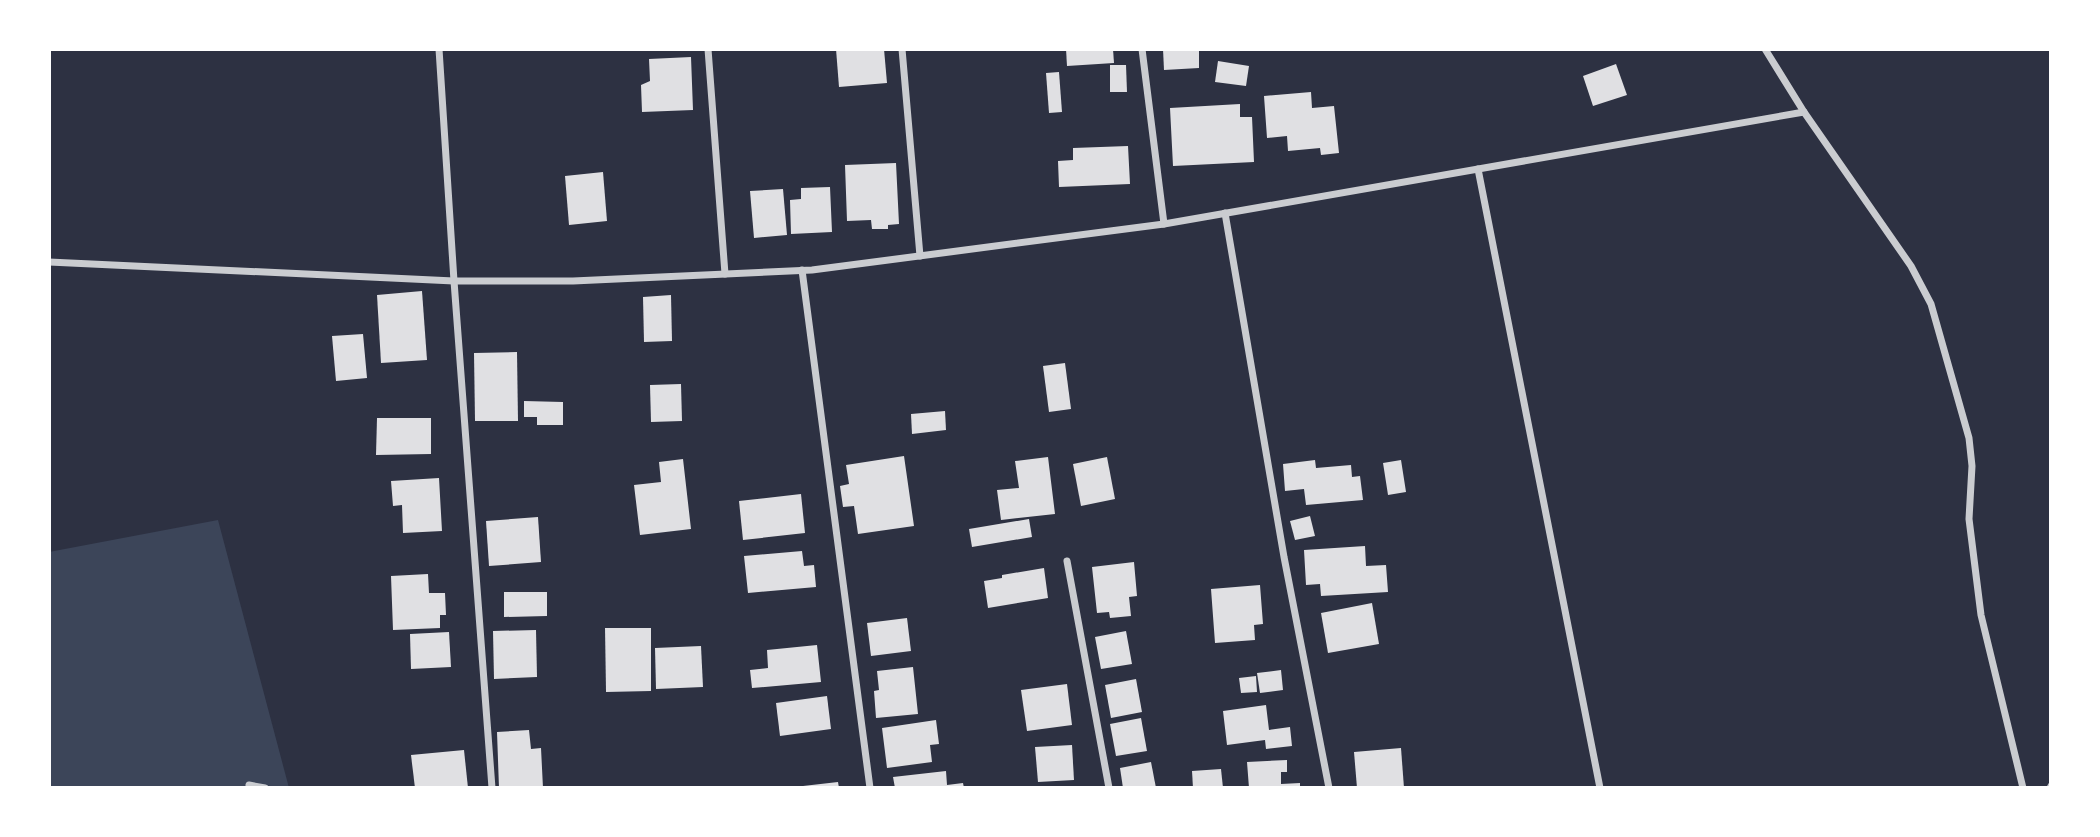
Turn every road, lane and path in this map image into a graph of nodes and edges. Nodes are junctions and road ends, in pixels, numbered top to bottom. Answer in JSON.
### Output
{"nodes":[{"id":1,"x":439,"y":49,"type":"edge"},
{"id":2,"x":708,"y":49,"type":"edge"},
{"id":3,"x":902,"y":49,"type":"edge"},
{"id":4,"x":1142,"y":49,"type":"edge"},
{"id":5,"x":1765,"y":49,"type":"edge"},
{"id":6,"x":1804,"y":111,"type":"junction"},
{"id":7,"x":1478,"y":169,"type":"junction"},
{"id":8,"x":1225,"y":213,"type":"junction"},
{"id":9,"x":1164,"y":224,"type":"junction"},
{"id":10,"x":920,"y":256,"type":"junction"},
{"id":11,"x":49,"y":262,"type":"edge"},
{"id":12,"x":802,"y":270,"type":"junction"},
{"id":13,"x":725,"y":274,"type":"junction"},
{"id":14,"x":454,"y":281,"type":"junction"},
{"id":15,"x":1067,"y":561,"type":"dead end"},
{"id":16,"x":249,"y":785,"type":"dead end"},
{"id":17,"x":265,"y":788,"type":"edge"},
{"id":18,"x":492,"y":788,"type":"edge"},
{"id":19,"x":870,"y":788,"type":"edge"},
{"id":20,"x":1109,"y":788,"type":"edge"},
{"id":21,"x":1329,"y":788,"type":"edge"},
{"id":22,"x":1600,"y":788,"type":"edge"},
{"id":23,"x":2023,"y":788,"type":"edge"}],
"edges":[{"from":1,"to":14,"type":"street"},
{"from":2,"to":13,"type":"street"},
{"from":3,"to":10,"type":"street"},
{"from":4,"to":9,"type":"street"},
{"from":5,"to":6,"type":"street"},
{"from":6,"to":7,"type":"street"},
{"from":6,"to":23,"type":"street"},
{"from":7,"to":8,"type":"street"},
{"from":7,"to":22,"type":"street"},
{"from":8,"to":9,"type":"street"},
{"from":8,"to":21,"type":"street"},
{"from":9,"to":10,"type":"street"},
{"from":10,"to":12,"type":"street"},
{"from":11,"to":14,"type":"street"},
{"from":12,"to":13,"type":"street"},
{"from":12,"to":19,"type":"street"},
{"from":13,"to":14,"type":"street"},
{"from":14,"to":18,"type":"street"},
{"from":15,"to":20,"type":"street"},
{"from":16,"to":17,"type":"street"}]}
